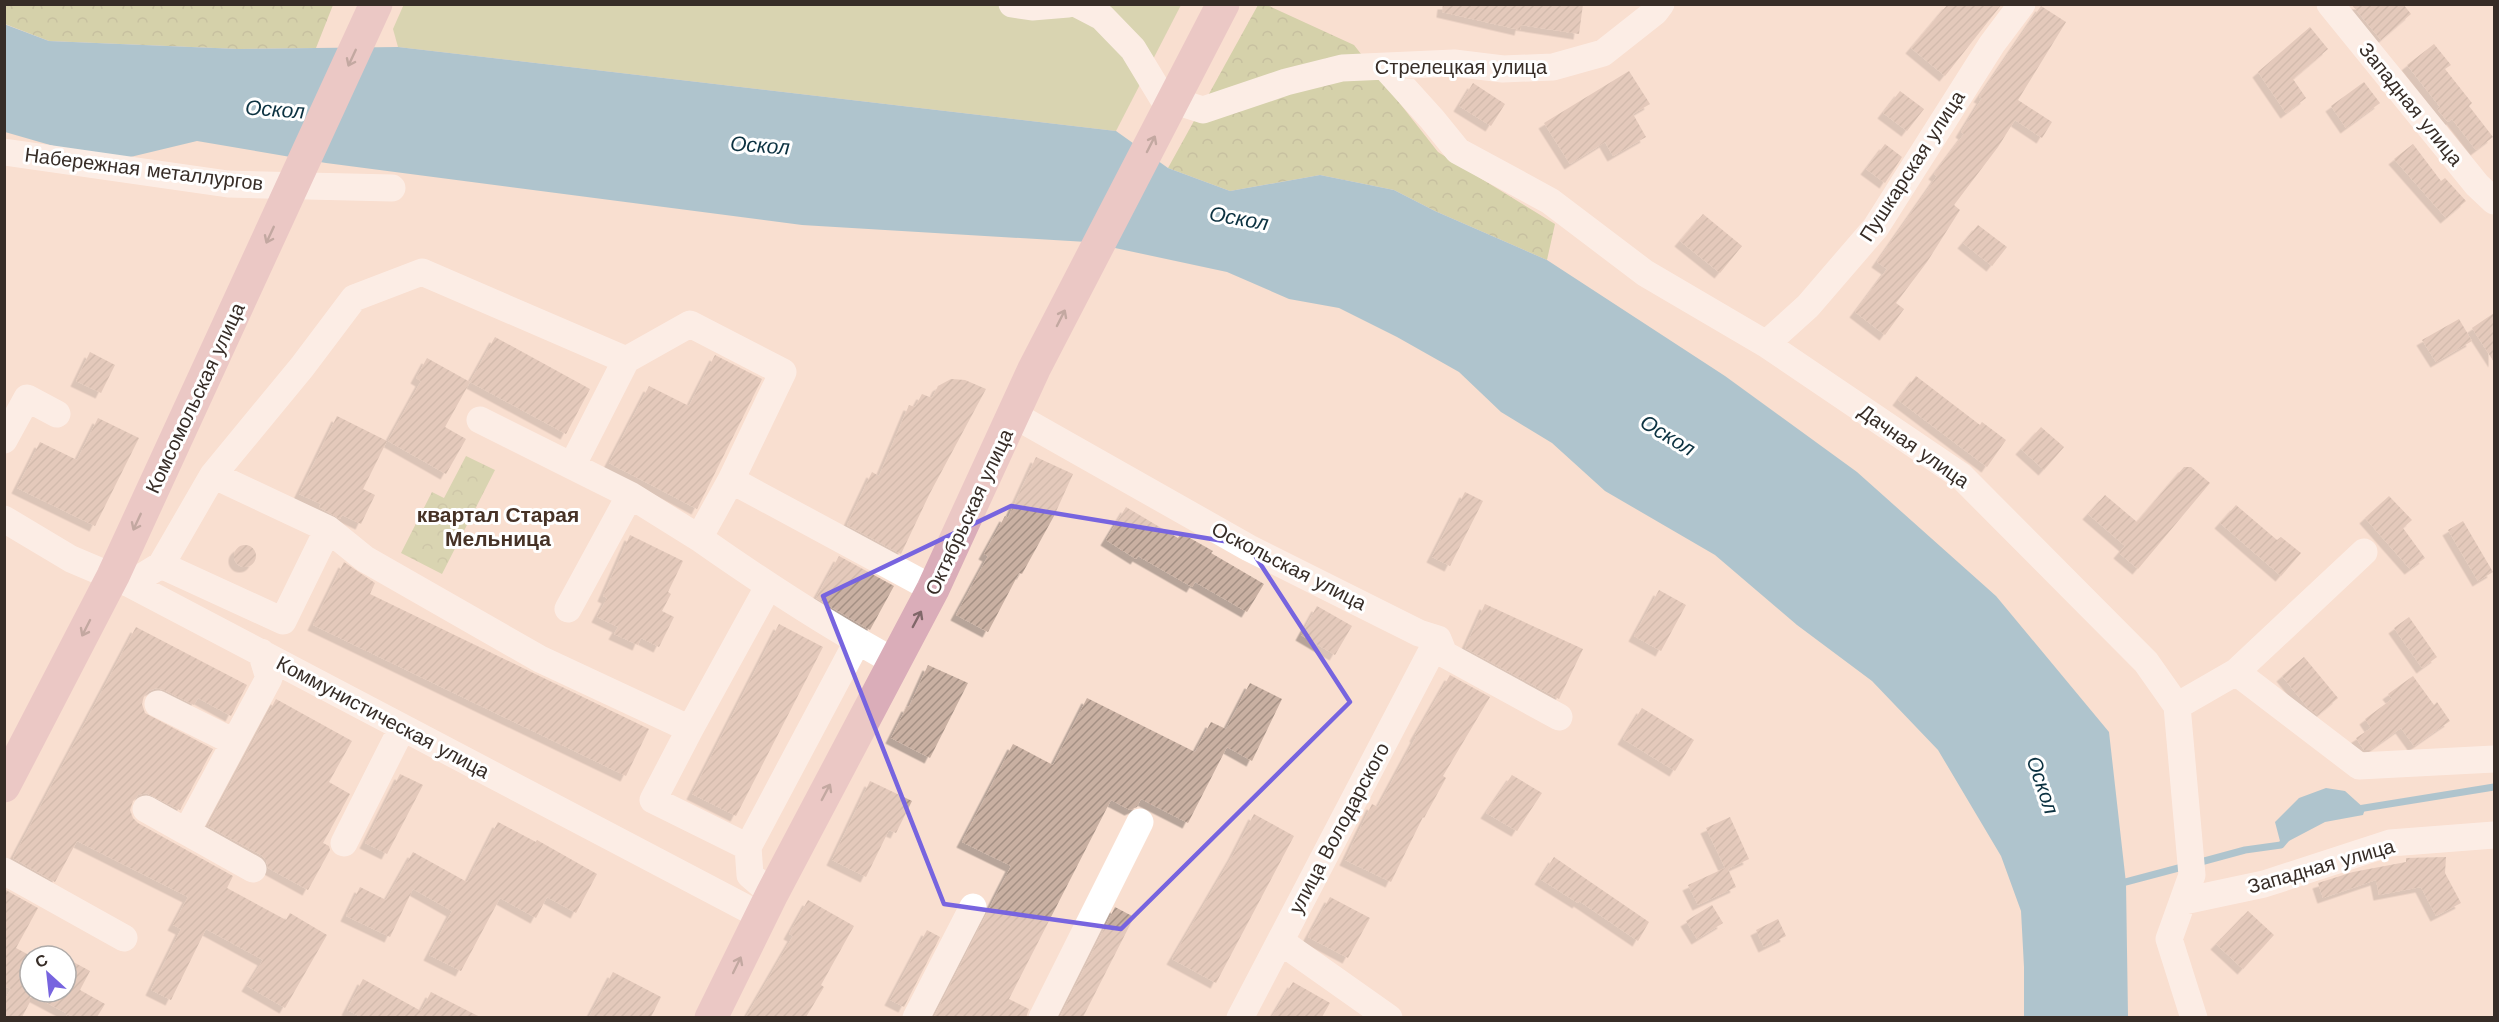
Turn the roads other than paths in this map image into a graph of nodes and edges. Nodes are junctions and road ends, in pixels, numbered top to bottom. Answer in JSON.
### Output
{"nodes":[{"id":1,"x":376,"y":4,"type":"edge"},
{"id":2,"x":1012,"y":4,"type":"edge"},
{"id":3,"x":1068,"y":4,"type":"edge"},
{"id":4,"x":1077,"y":4,"type":"edge"},
{"id":5,"x":1223,"y":4,"type":"edge"},
{"id":6,"x":1661,"y":4,"type":"edge"},
{"id":7,"x":2022,"y":4,"type":"edge"},
{"id":8,"x":2330,"y":4,"type":"edge"},
{"id":9,"x":1385,"y":67,"type":"junction"},
{"id":10,"x":4,"y":152,"type":"edge"},
{"id":11,"x":392,"y":188,"type":"dead end"},
{"id":12,"x":2494,"y":201,"type":"edge"},
{"id":13,"x":1766,"y":344,"type":"junction"},
{"id":14,"x":626,"y":360,"type":"junction"},
{"id":15,"x":57,"y":414,"type":"dead end"},
{"id":16,"x":1014,"y":415,"type":"junction"},
{"id":17,"x":480,"y":420,"type":"dead end"},
{"id":18,"x":4,"y":440,"type":"edge"},
{"id":19,"x":572,"y":466,"type":"junction"},
{"id":20,"x":213,"y":475,"type":"junction"},
{"id":21,"x":731,"y":480,"type":"junction"},
{"id":22,"x":630,"y":495,"type":"junction"},
{"id":23,"x":4,"y":519,"type":"edge"},
{"id":24,"x":328,"y":529,"type":"junction"},
{"id":25,"x":699,"y":538,"type":"junction"},
{"id":26,"x":2364,"y":552,"type":"dead end"},
{"id":27,"x":161,"y":565,"type":"junction"},
{"id":28,"x":121,"y":580,"type":"junction"},
{"id":29,"x":768,"y":587,"type":"junction"},
{"id":30,"x":933,"y":589,"type":"junction"},
{"id":31,"x":568,"y":609,"type":"dead end"},
{"id":32,"x":1438,"y":639,"type":"junction"},
{"id":33,"x":857,"y":642,"type":"junction"},
{"id":34,"x":261,"y":652,"type":"junction"},
{"id":35,"x":895,"y":662,"type":"junction"},
{"id":36,"x":2236,"y":672,"type":"junction"},
{"id":37,"x":158,"y":704,"type":"dead end"},
{"id":38,"x":2177,"y":706,"type":"junction"},
{"id":39,"x":1559,"y":717,"type":"dead end"},
{"id":40,"x":402,"y":728,"type":"junction"},
{"id":41,"x":690,"y":729,"type":"junction"},
{"id":42,"x":234,"y":742,"type":"junction"},
{"id":43,"x":2494,"y":759,"type":"edge"},
{"id":44,"x":4,"y":786,"type":"edge"},
{"id":45,"x":146,"y":809,"type":"dead end"},
{"id":46,"x":1140,"y":822,"type":"dead end"},
{"id":47,"x":187,"y":831,"type":"junction"},
{"id":48,"x":2494,"y":835,"type":"edge"},
{"id":49,"x":344,"y":843,"type":"dead end"},
{"id":50,"x":748,"y":847,"type":"junction"},
{"id":51,"x":253,"y":869,"type":"dead end"},
{"id":52,"x":4,"y":871,"type":"edge"},
{"id":53,"x":2184,"y":901,"type":"junction"},
{"id":54,"x":766,"y":905,"type":"junction"},
{"id":55,"x":973,"y":907,"type":"dead end"},
{"id":56,"x":124,"y":938,"type":"dead end"},
{"id":57,"x":1280,"y":941,"type":"junction"},
{"id":58,"x":711,"y":1017,"type":"edge"},
{"id":59,"x":916,"y":1017,"type":"edge"},
{"id":60,"x":1042,"y":1017,"type":"edge"},
{"id":61,"x":1240,"y":1017,"type":"edge"},
{"id":62,"x":1389,"y":1017,"type":"edge"},
{"id":63,"x":2194,"y":1017,"type":"edge"}],
"edges":[{"from":1,"to":28,"type":"main road","name":"Комсомольская улица","one_way":true},
{"from":2,"to":3,"type":"street"},
{"from":4,"to":9,"type":"street","name":"Стрелецкая улица"},
{"from":16,"to":5,"type":"main road","name":"Октябрьская улица","one_way":true},
{"from":6,"to":9,"type":"street","name":"Стрелецкая улица"},
{"from":7,"to":13,"type":"street","name":"Пушкарская улица"},
{"from":8,"to":12,"type":"street","name":"Западная улица"},
{"from":9,"to":13,"type":"street","name":"Дачная улица"},
{"from":10,"to":11,"type":"street","name":"Набережная металлургов"},
{"from":13,"to":38,"type":"street","name":"Дачная улица"},
{"from":14,"to":19,"type":"street"},
{"from":14,"to":20,"type":"street"},
{"from":14,"to":21,"type":"street"},
{"from":15,"to":18,"type":"street"},
{"from":16,"to":30,"type":"main road","name":"Октябрьская улица"},
{"from":16,"to":32,"type":"street","name":"Оскольская улица"},
{"from":17,"to":19,"type":"street"},
{"from":19,"to":22,"type":"street"},
{"from":20,"to":24,"type":"street"},
{"from":20,"to":27,"type":"street"},
{"from":21,"to":25,"type":"street"},
{"from":21,"to":30,"type":"street"},
{"from":22,"to":25,"type":"street"},
{"from":22,"to":31,"type":"street"},
{"from":23,"to":28,"type":"street","name":"Коммунистическая улица"},
{"from":24,"to":27,"type":"street"},
{"from":24,"to":41,"type":"street"},
{"from":25,"to":29,"type":"street"},
{"from":26,"to":36,"type":"street"},
{"from":27,"to":28,"type":"street"},
{"from":28,"to":34,"type":"street","name":"Коммунистическая улица"},
{"from":28,"to":44,"type":"main road","name":"Комсомольская улица","one_way":true},
{"from":29,"to":33,"type":"street"},
{"from":29,"to":41,"type":"street"},
{"from":35,"to":30,"type":"main road","name":"Октябрьская улица","one_way":true},
{"from":32,"to":39,"type":"street","name":"Оскольская улица"},
{"from":32,"to":57,"type":"street","name":"улица Володарского"},
{"from":33,"to":35,"type":"street"},
{"from":33,"to":50,"type":"street"},
{"from":34,"to":40,"type":"street","name":"Коммунистическая улица"},
{"from":34,"to":42,"type":"street"},
{"from":54,"to":35,"type":"main road","name":"Октябрьская улица","one_way":true},
{"from":36,"to":38,"type":"street"},
{"from":36,"to":43,"type":"street"},
{"from":37,"to":42,"type":"street"},
{"from":38,"to":53,"type":"street"},
{"from":40,"to":49,"type":"street"},
{"from":40,"to":54,"type":"street","name":"Коммунистическая улица"},
{"from":41,"to":50,"type":"street"},
{"from":42,"to":47,"type":"street"},
{"from":45,"to":47,"type":"street"},
{"from":46,"to":60,"type":"street"},
{"from":47,"to":51,"type":"street"},
{"from":48,"to":53,"type":"street","name":"Западная улица"},
{"from":50,"to":54,"type":"street"},
{"from":52,"to":56,"type":"street"},
{"from":53,"to":63,"type":"street"},
{"from":58,"to":54,"type":"main road","name":"Октябрьская улица","one_way":true},
{"from":55,"to":59,"type":"street"},
{"from":57,"to":61,"type":"street","name":"улица Володарского"},
{"from":57,"to":62,"type":"street"}]}
